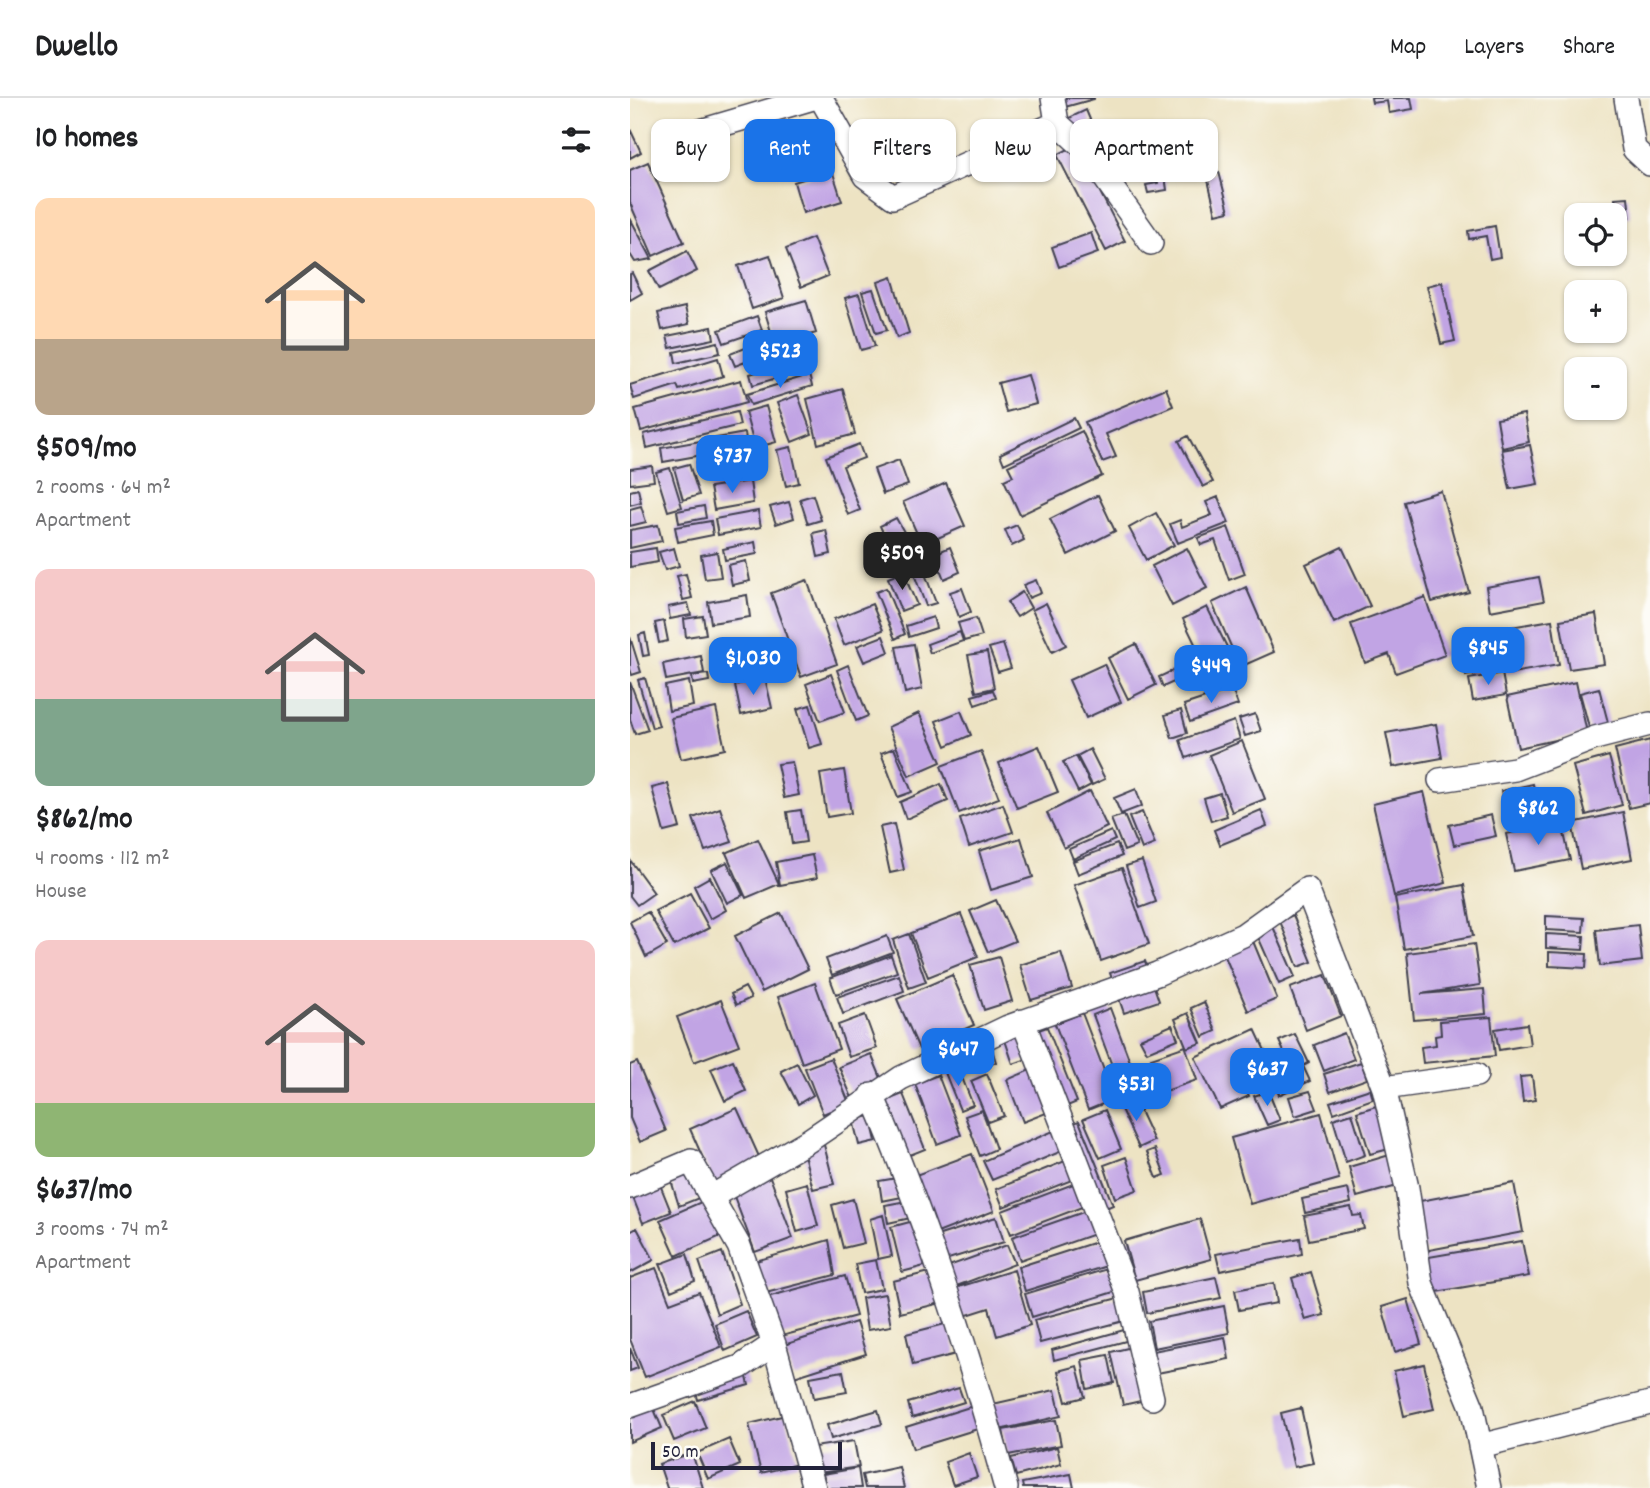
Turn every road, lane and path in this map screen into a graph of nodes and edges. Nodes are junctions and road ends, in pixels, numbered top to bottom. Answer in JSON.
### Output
{"nodes":[{"id":1,"x":813,"y":98,"type":"edge"},
{"id":2,"x":821,"y":98,"type":"edge"},
{"id":3,"x":1053,"y":98,"type":"edge"},
{"id":4,"x":1626,"y":98,"type":"edge"},
{"id":5,"x":730,"y":122,"type":"edge"},
{"id":6,"x":1057,"y":123,"type":"junction"},
{"id":7,"x":1650,"y":164,"type":"edge"},
{"id":8,"x":1151,"y":243,"type":"dead end"},
{"id":9,"x":1650,"y":724,"type":"edge"},
{"id":10,"x":1440,"y":780,"type":"dead end"},
{"id":11,"x":1024,"y":1021,"type":"junction"},
{"id":12,"x":1476,"y":1075,"type":"dead end"},
{"id":13,"x":1384,"y":1088,"type":"junction"},
{"id":14,"x":872,"y":1095,"type":"junction"},
{"id":15,"x":630,"y":1187,"type":"edge"},
{"id":16,"x":711,"y":1197,"type":"junction"},
{"id":17,"x":774,"y":1344,"type":"junction"},
{"id":18,"x":1152,"y":1398,"type":"dead end"},
{"id":19,"x":1650,"y":1403,"type":"edge"},
{"id":20,"x":630,"y":1406,"type":"edge"},
{"id":21,"x":1480,"y":1446,"type":"junction"},
{"id":22,"x":814,"y":1488,"type":"edge"},
{"id":23,"x":1006,"y":1488,"type":"edge"},
{"id":24,"x":1489,"y":1488,"type":"edge"}],
"edges":[{"from":1,"to":5,"type":"street"},
{"from":2,"to":6,"type":"street"},
{"from":3,"to":6,"type":"street"},
{"from":4,"to":7,"type":"street"},
{"from":6,"to":8,"type":"street"},
{"from":9,"to":10,"type":"street"},
{"from":11,"to":13,"type":"street"},
{"from":11,"to":14,"type":"street"},
{"from":11,"to":18,"type":"street"},
{"from":12,"to":13,"type":"street"},
{"from":13,"to":21,"type":"street"},
{"from":14,"to":16,"type":"street"},
{"from":14,"to":23,"type":"street"},
{"from":15,"to":16,"type":"street"},
{"from":16,"to":17,"type":"street"},
{"from":17,"to":20,"type":"street"},
{"from":17,"to":22,"type":"street"},
{"from":19,"to":21,"type":"street"},
{"from":21,"to":24,"type":"street"}]}
